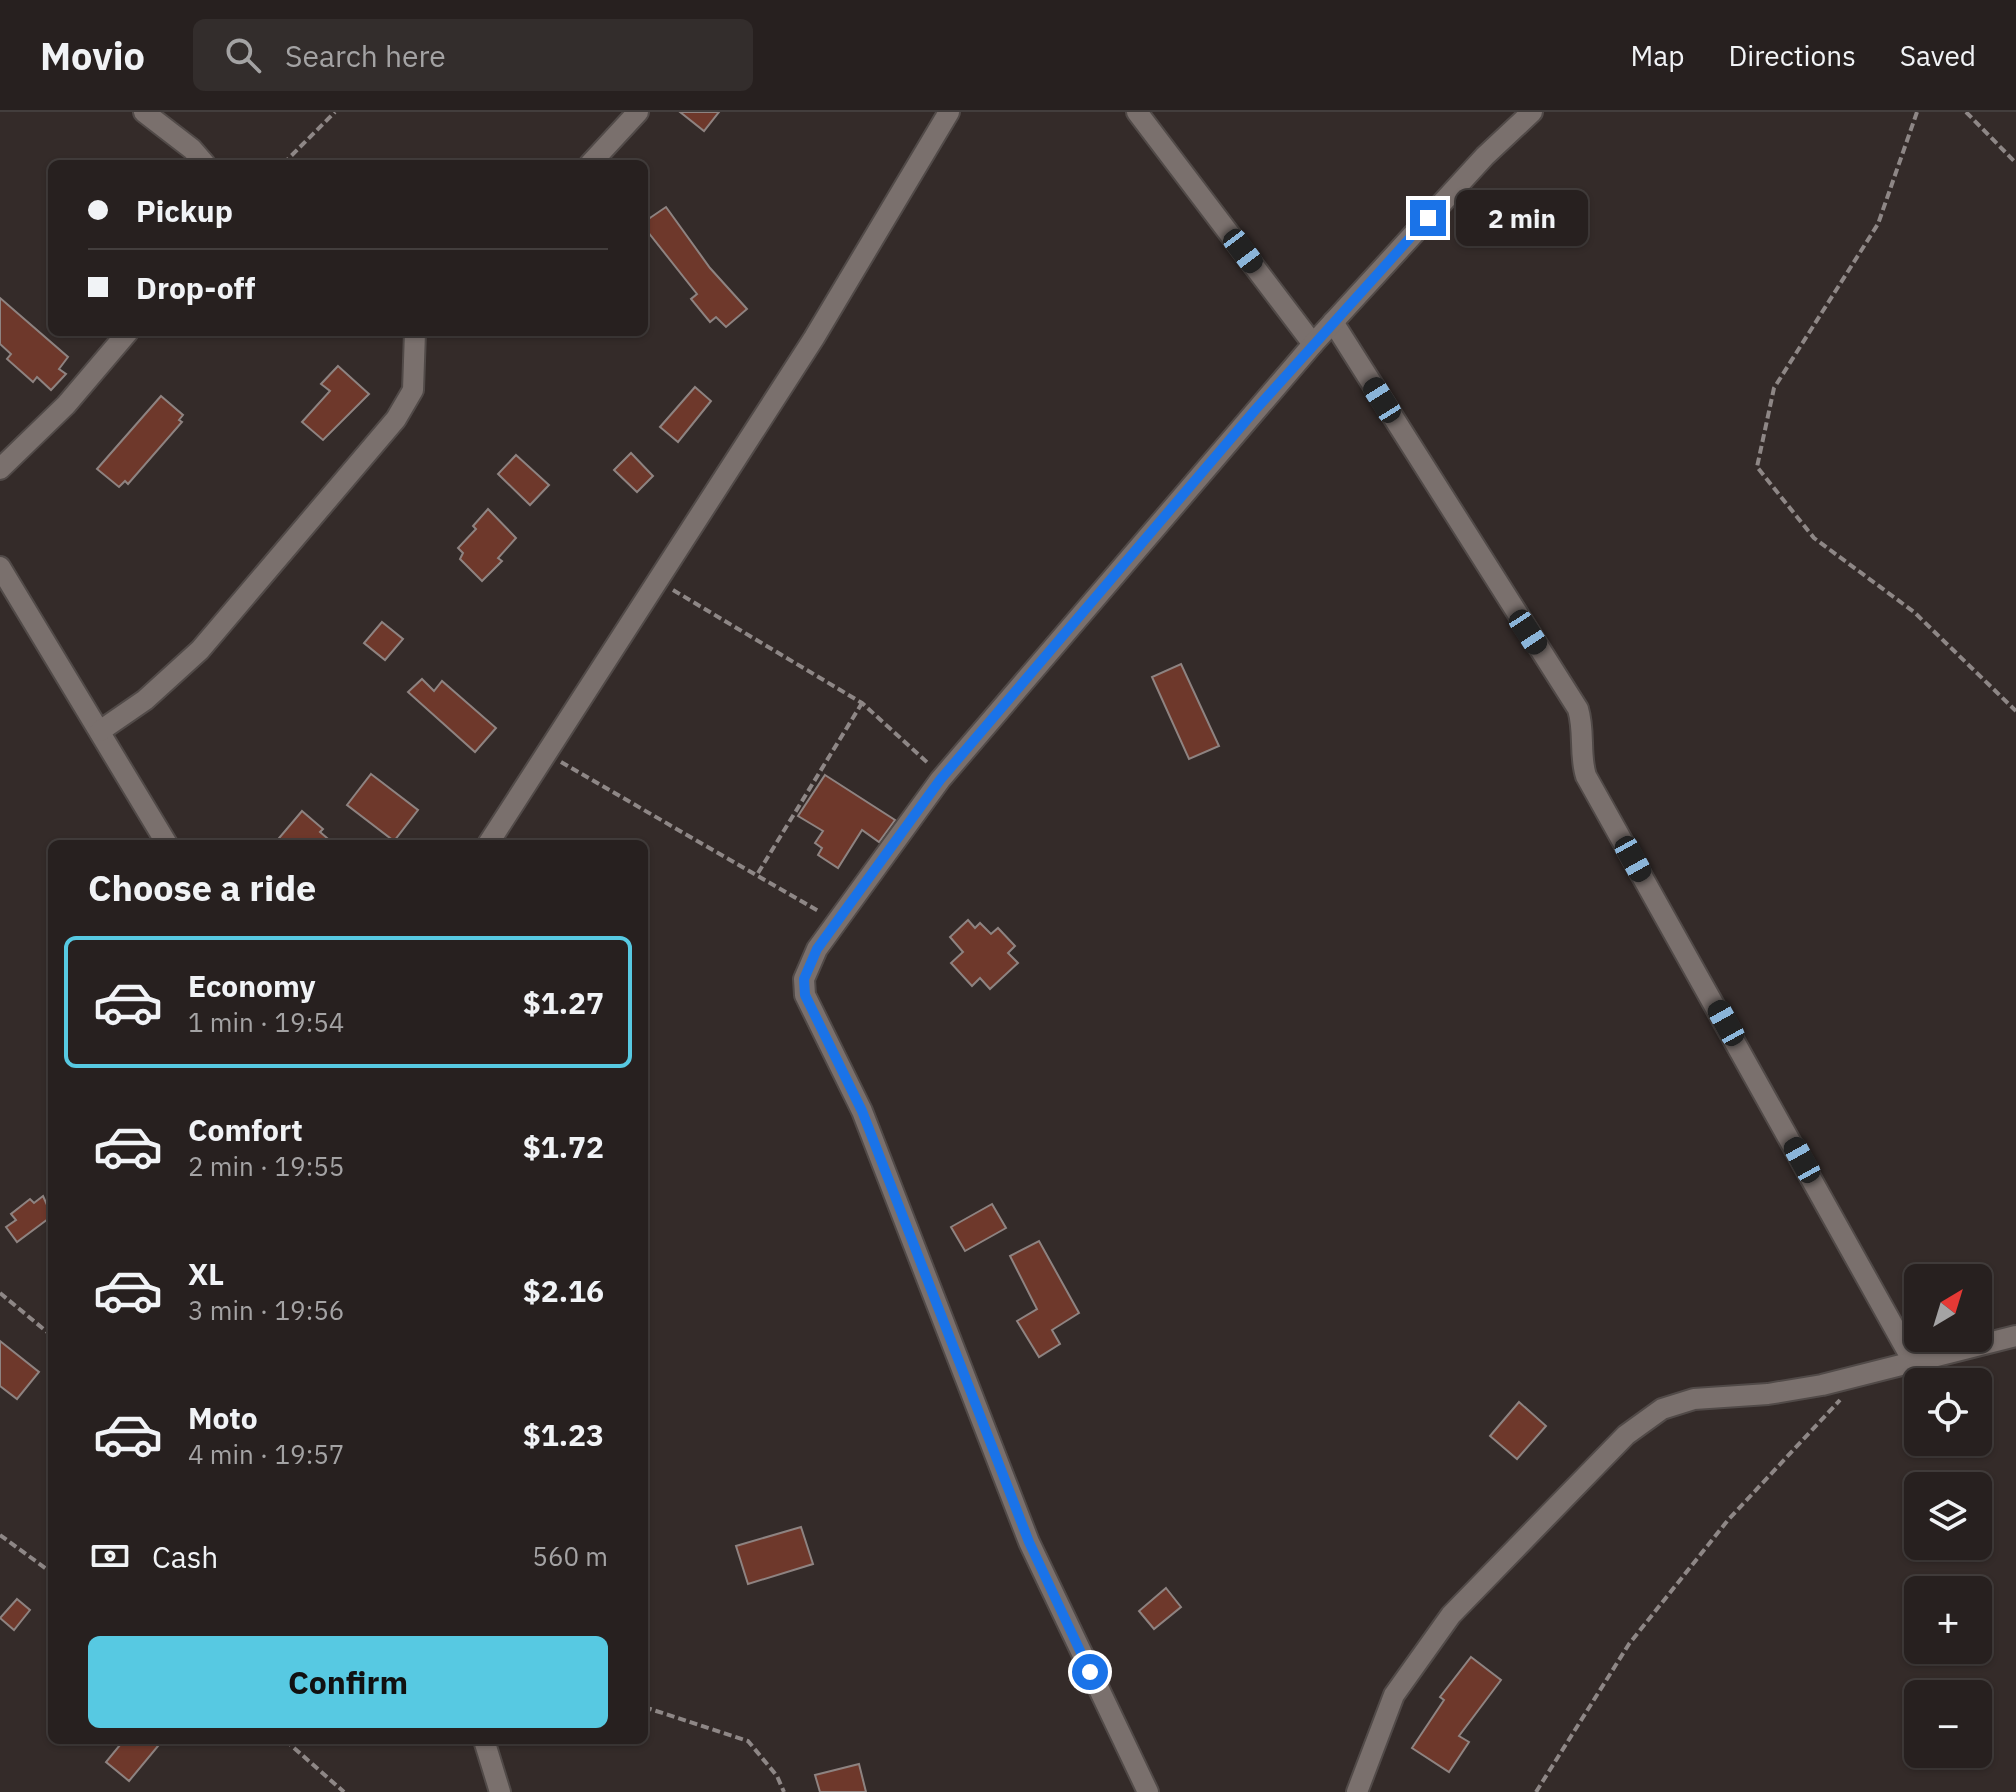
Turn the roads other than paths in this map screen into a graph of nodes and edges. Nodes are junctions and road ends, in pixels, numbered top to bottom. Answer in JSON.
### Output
{"nodes":[{"id":1,"x":144,"y":112,"type":"edge"},
{"id":2,"x":638,"y":112,"type":"edge"},
{"id":3,"x":949,"y":112,"type":"edge"},
{"id":4,"x":1137,"y":112,"type":"edge"},
{"id":5,"x":1532,"y":112,"type":"edge"},
{"id":6,"x":202,"y":160,"type":"edge"},
{"id":7,"x":594,"y":160,"type":"edge"},
{"id":8,"x":1333,"y":322,"type":"junction"},
{"id":9,"x":125,"y":336,"type":"edge"},
{"id":10,"x":415,"y":336,"type":"edge"},
{"id":11,"x":1313,"y":344,"type":"junction"},
{"id":12,"x":0,"y":469,"type":"edge"},
{"id":13,"x":0,"y":567,"type":"edge"},
{"id":14,"x":8,"y":602,"type":"edge"},
{"id":15,"x":100,"y":731,"type":"junction"},
{"id":16,"x":165,"y":840,"type":"edge"},
{"id":17,"x":490,"y":840,"type":"edge"},
{"id":18,"x":2016,"y":1336,"type":"edge"},
{"id":19,"x":1914,"y":1363,"type":"junction"},
{"id":20,"x":485,"y":1744,"type":"edge"},
{"id":21,"x":500,"y":1792,"type":"edge"},
{"id":22,"x":1148,"y":1792,"type":"edge"},
{"id":23,"x":1357,"y":1792,"type":"edge"}],
"edges":[{"from":1,"to":6,"type":"street"},
{"from":2,"to":7,"type":"street"},
{"from":3,"to":17,"type":"street"},
{"from":4,"to":11,"type":"street"},
{"from":5,"to":8,"type":"street"},
{"from":8,"to":11,"type":"street"},
{"from":8,"to":19,"type":"street"},
{"from":9,"to":12,"type":"street"},
{"from":10,"to":15,"type":"street"},
{"from":11,"to":22,"type":"street"},
{"from":13,"to":14,"type":"street"},
{"from":14,"to":15,"type":"street"},
{"from":15,"to":16,"type":"street"},
{"from":18,"to":19,"type":"street"},
{"from":19,"to":23,"type":"street"},
{"from":20,"to":21,"type":"street"}]}
